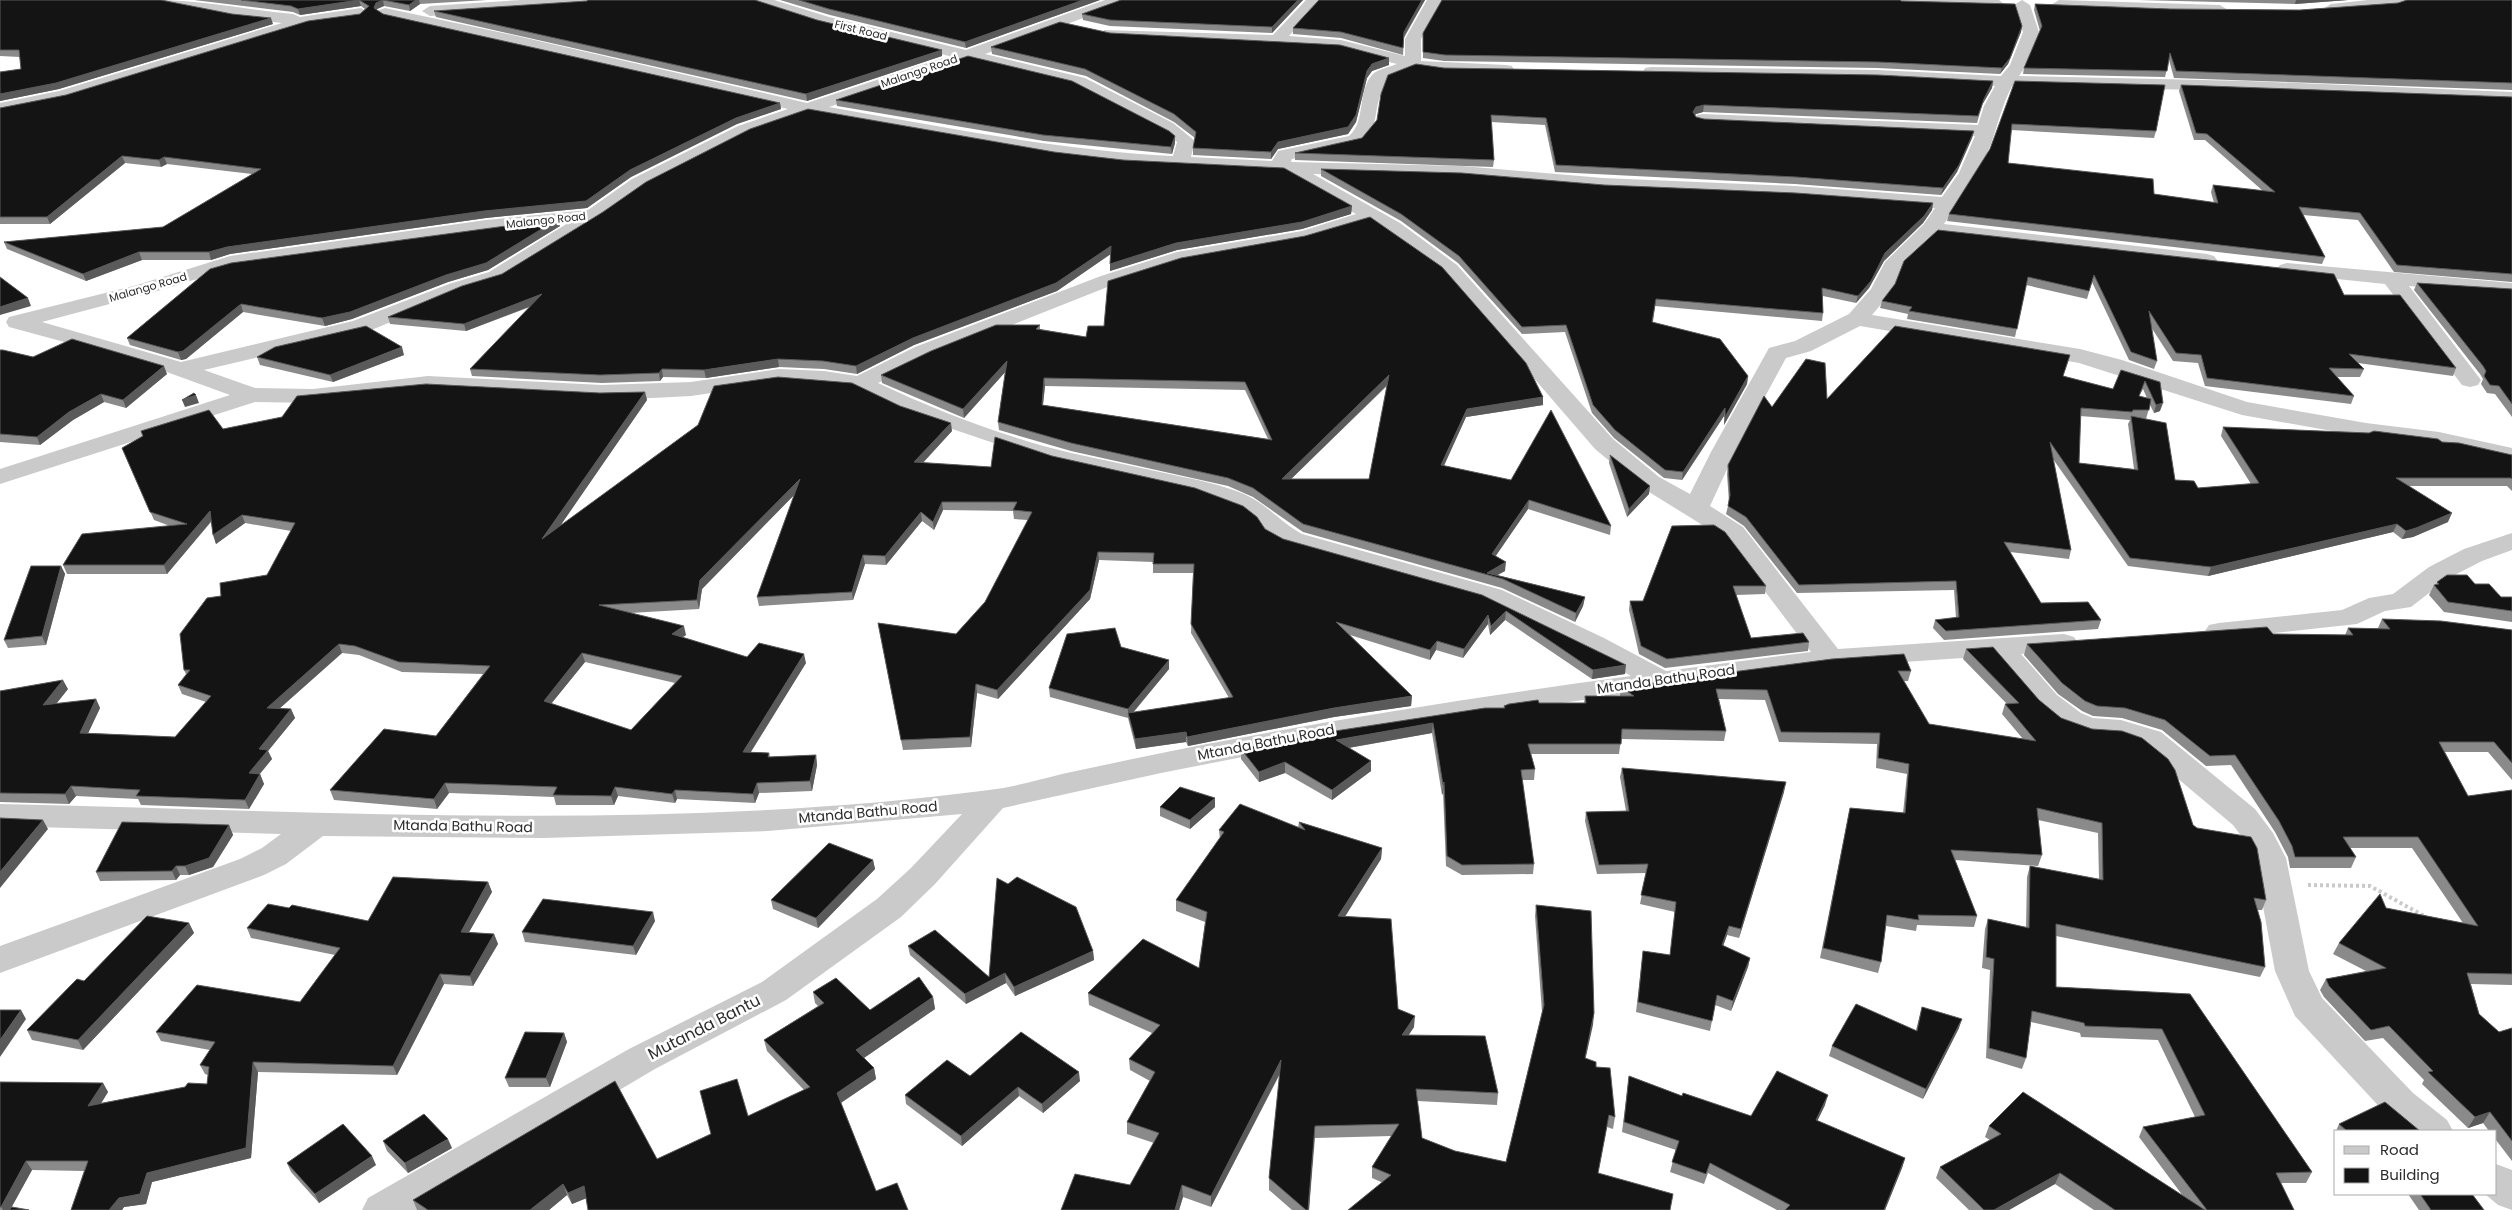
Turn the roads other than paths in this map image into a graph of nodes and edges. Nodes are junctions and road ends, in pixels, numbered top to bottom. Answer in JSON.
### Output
{"nodes":[{"id":1,"x":165,"y":0,"type":"edge"},
{"id":2,"x":588,"y":0,"type":"edge"},
{"id":3,"x":758,"y":0,"type":"edge"},
{"id":4,"x":1119,"y":0,"type":"edge"},
{"id":5,"x":1314,"y":0,"type":"edge"},
{"id":6,"x":1435,"y":0,"type":"edge"},
{"id":7,"x":1900,"y":0,"type":"edge"},
{"id":8,"x":2407,"y":0,"type":"edge"},
{"id":9,"x":2022,"y":5,"type":"junction"},
{"id":10,"x":379,"y":6,"type":"edge"},
{"id":11,"x":2239,"y":10,"type":"edge"},
{"id":12,"x":2318,"y":10,"type":"edge"},
{"id":13,"x":307,"y":20,"type":"junction"},
{"id":14,"x":1060,"y":22,"type":"junction"},
{"id":15,"x":1277,"y":40,"type":"junction"},
{"id":16,"x":965,"y":56,"type":"junction"},
{"id":17,"x":1413,"y":64,"type":"junction"},
{"id":18,"x":1523,"y":70,"type":"edge"},
{"id":19,"x":1630,"y":72,"type":"edge"},
{"id":20,"x":2006,"y":81,"type":"junction"},
{"id":21,"x":2512,"y":97,"type":"edge"},
{"id":22,"x":0,"y":108,"type":"edge"},
{"id":23,"x":809,"y":109,"type":"junction"},
{"id":24,"x":1703,"y":119,"type":"edge"},
{"id":25,"x":1985,"y":131,"type":"junction"},
{"id":26,"x":1181,"y":162,"type":"junction"},
{"id":27,"x":1283,"y":167,"type":"junction"},
{"id":28,"x":1948,"y":203,"type":"junction"},
{"id":29,"x":596,"y":214,"type":"junction"},
{"id":30,"x":1372,"y":215,"type":"junction"},
{"id":31,"x":1931,"y":228,"type":"junction"},
{"id":32,"x":2225,"y":262,"type":"edge"},
{"id":33,"x":2265,"y":266,"type":"edge"},
{"id":34,"x":2393,"y":280,"type":"junction"},
{"id":35,"x":2512,"y":289,"type":"edge"},
{"id":36,"x":1857,"y":319,"type":"junction"},
{"id":37,"x":8,"y":323,"type":"edge"},
{"id":38,"x":178,"y":369,"type":"junction"},
{"id":39,"x":2470,"y":380,"type":"dead end"},
{"id":40,"x":860,"y":383,"type":"junction"},
{"id":41,"x":252,"y":395,"type":"junction"},
{"id":42,"x":2512,"y":455,"type":"edge"},
{"id":43,"x":0,"y":477,"type":"edge"},
{"id":44,"x":1696,"y":508,"type":"junction"},
{"id":45,"x":2512,"y":541,"type":"edge"},
{"id":46,"x":2362,"y":611,"type":"junction"},
{"id":47,"x":2418,"y":621,"type":"edge"},
{"id":48,"x":2193,"y":633,"type":"edge"},
{"id":49,"x":2086,"y":641,"type":"edge"},
{"id":50,"x":2000,"y":648,"type":"junction"},
{"id":51,"x":1830,"y":658,"type":"junction"},
{"id":52,"x":1661,"y":680,"type":"junction"},
{"id":53,"x":993,"y":800,"type":"junction"},
{"id":54,"x":0,"y":815,"type":"edge"},
{"id":55,"x":316,"y":825,"type":"junction"},
{"id":56,"x":0,"y":960,"type":"edge"},
{"id":57,"x":2433,"y":1130,"type":"edge"},
{"id":58,"x":2497,"y":1181,"type":"edge"},
{"id":59,"x":2512,"y":1193,"type":"edge"},
{"id":60,"x":382,"y":1210,"type":"edge"}],
"edges":[{"from":1,"to":13,"type":"street"},
{"from":2,"to":10,"type":"street"},
{"from":3,"to":16,"type":"street","name":"First Road"},
{"from":4,"to":14,"type":"street","name":"Malango Road"},
{"from":5,"to":15,"type":"street"},
{"from":6,"to":17,"type":"street"},
{"from":7,"to":9,"type":"street"},
{"from":8,"to":12,"type":"street"},
{"from":9,"to":11,"type":"street"},
{"from":9,"to":20,"type":"street"},
{"from":10,"to":13,"type":"street"},
{"from":10,"to":23,"type":"street"},
{"from":13,"to":22,"type":"street"},
{"from":14,"to":15,"type":"street"},
{"from":14,"to":16,"type":"street","name":"Malango Road"},
{"from":15,"to":17,"type":"street"},
{"from":16,"to":23,"type":"street","name":"Malango Road"},
{"from":16,"to":26,"type":"street","name":"First Road"},
{"from":17,"to":18,"type":"street"},
{"from":17,"to":27,"type":"street"},
{"from":19,"to":20,"type":"street"},
{"from":20,"to":21,"type":"street"},
{"from":20,"to":25,"type":"street"},
{"from":23,"to":26,"type":"street"},
{"from":23,"to":29,"type":"street","name":"Malango Road"},
{"from":24,"to":25,"type":"street"},
{"from":25,"to":28,"type":"street"},
{"from":26,"to":27,"type":"street"},
{"from":27,"to":28,"type":"street"},
{"from":27,"to":30,"type":"street"},
{"from":28,"to":31,"type":"street"},
{"from":29,"to":37,"type":"street","name":"Malango Road"},
{"from":29,"to":38,"type":"street"},
{"from":30,"to":40,"type":"street"},
{"from":30,"to":44,"type":"street"},
{"from":31,"to":32,"type":"street"},
{"from":31,"to":36,"type":"street"},
{"from":33,"to":34,"type":"street"},
{"from":34,"to":35,"type":"street"},
{"from":34,"to":39,"type":"street"},
{"from":36,"to":42,"type":"street"},
{"from":36,"to":44,"type":"street"},
{"from":37,"to":38,"type":"street"},
{"from":38,"to":41,"type":"street"},
{"from":40,"to":41,"type":"street"},
{"from":40,"to":52,"type":"street"},
{"from":41,"to":43,"type":"street"},
{"from":44,"to":51,"type":"street"},
{"from":45,"to":46,"type":"street"},
{"from":46,"to":47,"type":"street"},
{"from":46,"to":48,"type":"street"},
{"from":49,"to":50,"type":"street","name":"Mtanda Bathu Road"},
{"from":50,"to":51,"type":"street","name":"Mtanda Bathu Road"},
{"from":50,"to":57,"type":"street"},
{"from":51,"to":52,"type":"street","name":"Mtanda Bathu Road"},
{"from":52,"to":53,"type":"street","name":"Mtanda Bathu Road"},
{"from":53,"to":55,"type":"street","name":"Mtanda Bathu Road"},
{"from":53,"to":60,"type":"street","name":"Mutanda Bantu"},
{"from":54,"to":55,"type":"street","name":"Mtanda Bathu Road"},
{"from":55,"to":56,"type":"street"},
{"from":58,"to":59,"type":"street"}]}
